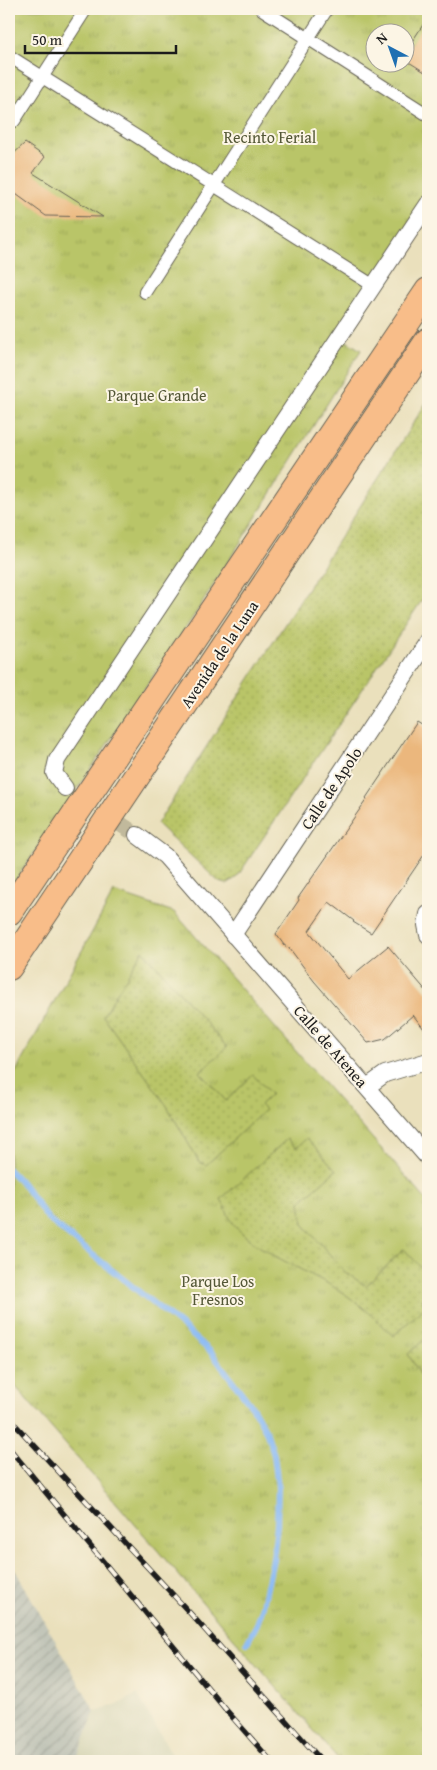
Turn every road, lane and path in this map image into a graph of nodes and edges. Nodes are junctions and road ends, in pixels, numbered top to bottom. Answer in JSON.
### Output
{"nodes":[{"id":1,"x":86,"y":9,"type":"edge"},
{"id":2,"x":262,"y":9,"type":"edge"},
{"id":3,"x":327,"y":9,"type":"edge"},
{"id":4,"x":308,"y":38,"type":"junction"},
{"id":5,"x":9,"y":56,"type":"edge"},
{"id":6,"x":42,"y":77,"type":"junction"},
{"id":7,"x":428,"y":115,"type":"edge"},
{"id":8,"x":14,"y":121,"type":"dead end"},
{"id":9,"x":214,"y":185,"type":"junction"},
{"id":10,"x":428,"y":204,"type":"edge"},
{"id":11,"x":428,"y":284,"type":"edge"},
{"id":12,"x":374,"y":286,"type":"junction"},
{"id":13,"x":428,"y":291,"type":"edge"},
{"id":14,"x":145,"y":292,"type":"dead end"},
{"id":15,"x":413,"y":314,"type":"junction"},
{"id":16,"x":428,"y":341,"type":"edge"},
{"id":17,"x":428,"y":641,"type":"edge"},
{"id":18,"x":65,"y":788,"type":"tunnel mouth"},
{"id":19,"x":137,"y":835,"type":"tunnel mouth"},
{"id":20,"x":9,"y":912,"type":"edge"},
{"id":21,"x":428,"y":914,"type":"edge"},
{"id":22,"x":233,"y":935,"type":"junction"},
{"id":23,"x":428,"y":935,"type":"edge"},
{"id":24,"x":9,"y":967,"type":"edge"},
{"id":25,"x":428,"y":1061,"type":"edge"},
{"id":26,"x":367,"y":1087,"type":"junction"},
{"id":27,"x":428,"y":1158,"type":"edge"}],
"edges":[{"from":1,"to":6,"type":"street"},
{"from":2,"to":4,"type":"street"},
{"from":3,"to":4,"type":"street"},
{"from":4,"to":7,"type":"street"},
{"from":4,"to":9,"type":"street"},
{"from":5,"to":6,"type":"street"},
{"from":6,"to":8,"type":"street"},
{"from":6,"to":9,"type":"street"},
{"from":9,"to":12,"type":"street"},
{"from":9,"to":14,"type":"street"},
{"from":10,"to":12,"type":"street"},
{"from":11,"to":15,"type":"main road"},
{"from":12,"to":18,"type":"street"},
{"from":13,"to":15,"type":"main road","name":"Avenida de la Luna"},
{"from":15,"to":20,"type":"main road","name":"Avenida de la Luna"},
{"from":16,"to":24,"type":"main road","name":"Avenida de la Luna"},
{"from":17,"to":22,"type":"street","name":"Calle de Apolo"},
{"from":19,"to":22,"type":"street","name":"Calle de Atenea"},
{"from":21,"to":23,"type":"street"},
{"from":22,"to":26,"type":"street","name":"Calle de Atenea"},
{"from":25,"to":26,"type":"street"},
{"from":26,"to":27,"type":"street","name":"Calle de Atenea"}]}
